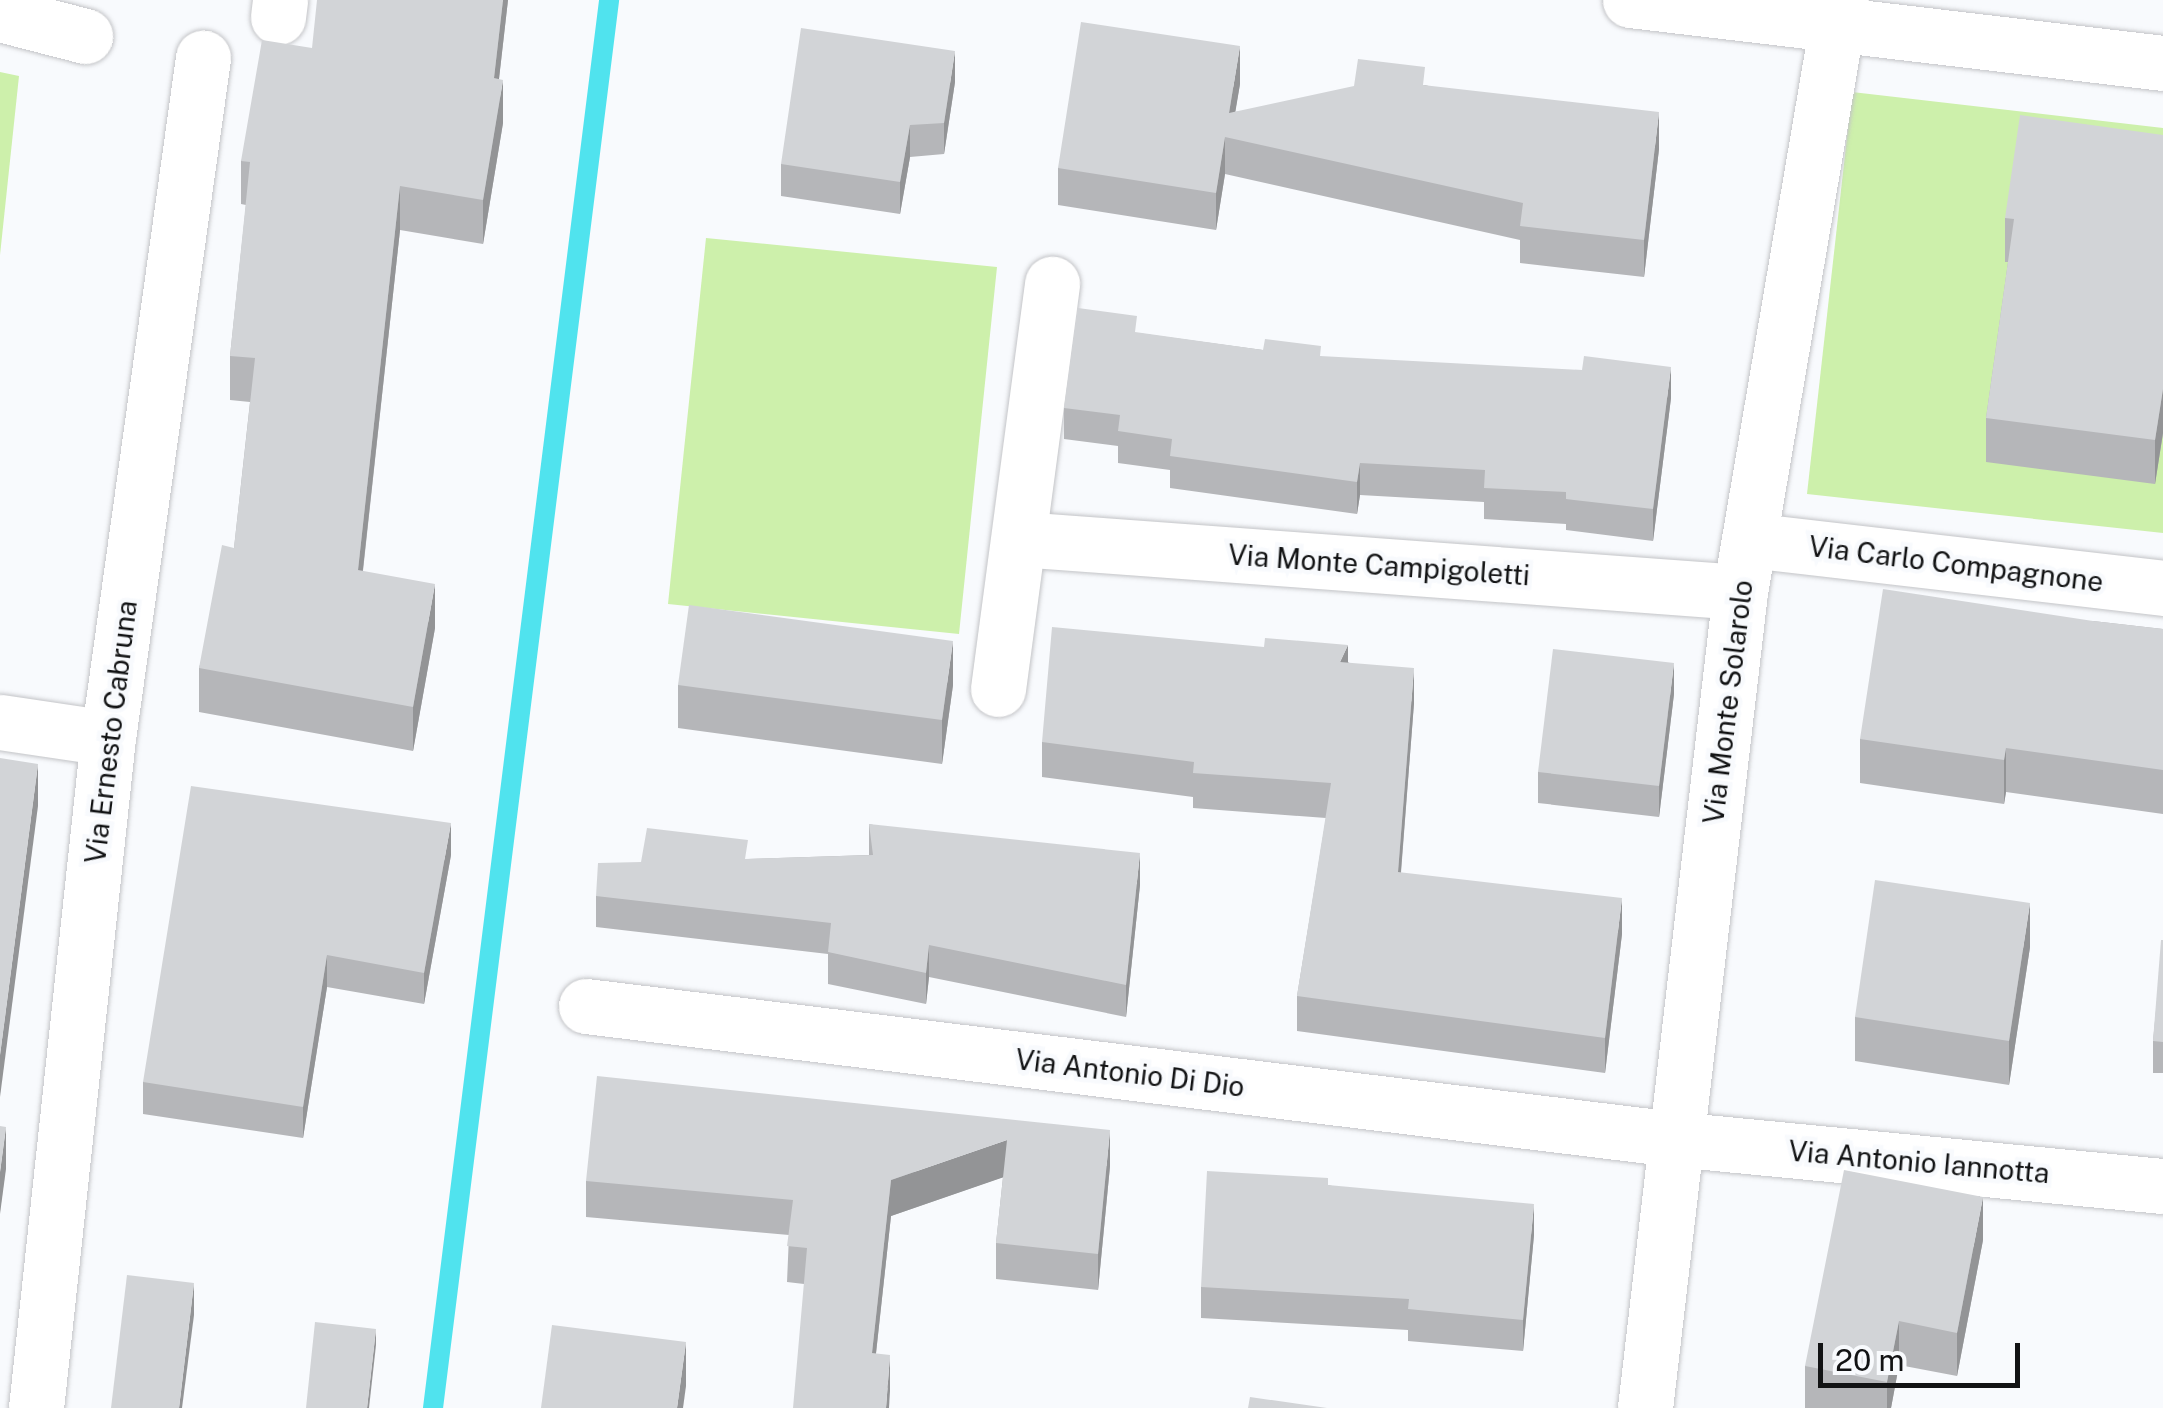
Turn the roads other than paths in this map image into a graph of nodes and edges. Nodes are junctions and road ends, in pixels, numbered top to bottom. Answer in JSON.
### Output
{"nodes":[{"id":1,"x":1630,"y":0,"type":"edge"},
{"id":2,"x":1838,"y":10,"type":"edge"},
{"id":3,"x":0,"y":14,"type":"edge"},
{"id":4,"x":85,"y":36,"type":"dead end"},
{"id":5,"x":203,"y":58,"type":"dead end"},
{"id":6,"x":2163,"y":63,"type":"edge"},
{"id":7,"x":1052,"y":284,"type":"dead end"},
{"id":8,"x":1019,"y":538,"type":"junction"},
{"id":9,"x":1745,"y":566,"type":"junction"},
{"id":10,"x":2163,"y":588,"type":"edge"},
{"id":11,"x":998,"y":689,"type":"dead end"},
{"id":12,"x":0,"y":722,"type":"edge"},
{"id":13,"x":108,"y":738,"type":"junction"},
{"id":14,"x":586,"y":1006,"type":"dead end"},
{"id":15,"x":1674,"y":1139,"type":"junction"},
{"id":16,"x":2163,"y":1186,"type":"edge"},
{"id":17,"x":36,"y":1408,"type":"edge"},
{"id":18,"x":1646,"y":1408,"type":"edge"}],
"edges":[{"from":1,"to":2,"type":"street"},
{"from":2,"to":6,"type":"street"},
{"from":2,"to":9,"type":"street","name":"Via Monte Solarolo"},
{"from":3,"to":4,"type":"street"},
{"from":5,"to":13,"type":"street","name":"Via Ernesto Cabruna"},
{"from":7,"to":8,"type":"street"},
{"from":8,"to":9,"type":"street","name":"Via Monte Campigoletti"},
{"from":8,"to":11,"type":"street"},
{"from":9,"to":10,"type":"street","name":"Via Carlo Compagnone"},
{"from":9,"to":15,"type":"street","name":"Via Monte Solarolo"},
{"from":12,"to":13,"type":"street"},
{"from":13,"to":17,"type":"street","name":"Via Ernesto Cabruna"},
{"from":14,"to":15,"type":"street","name":"Via Antonio Di Dio"},
{"from":15,"to":16,"type":"street","name":"Via Antonio Iannotta"},
{"from":15,"to":18,"type":"street","name":"Via Monte Solarolo"}]}
